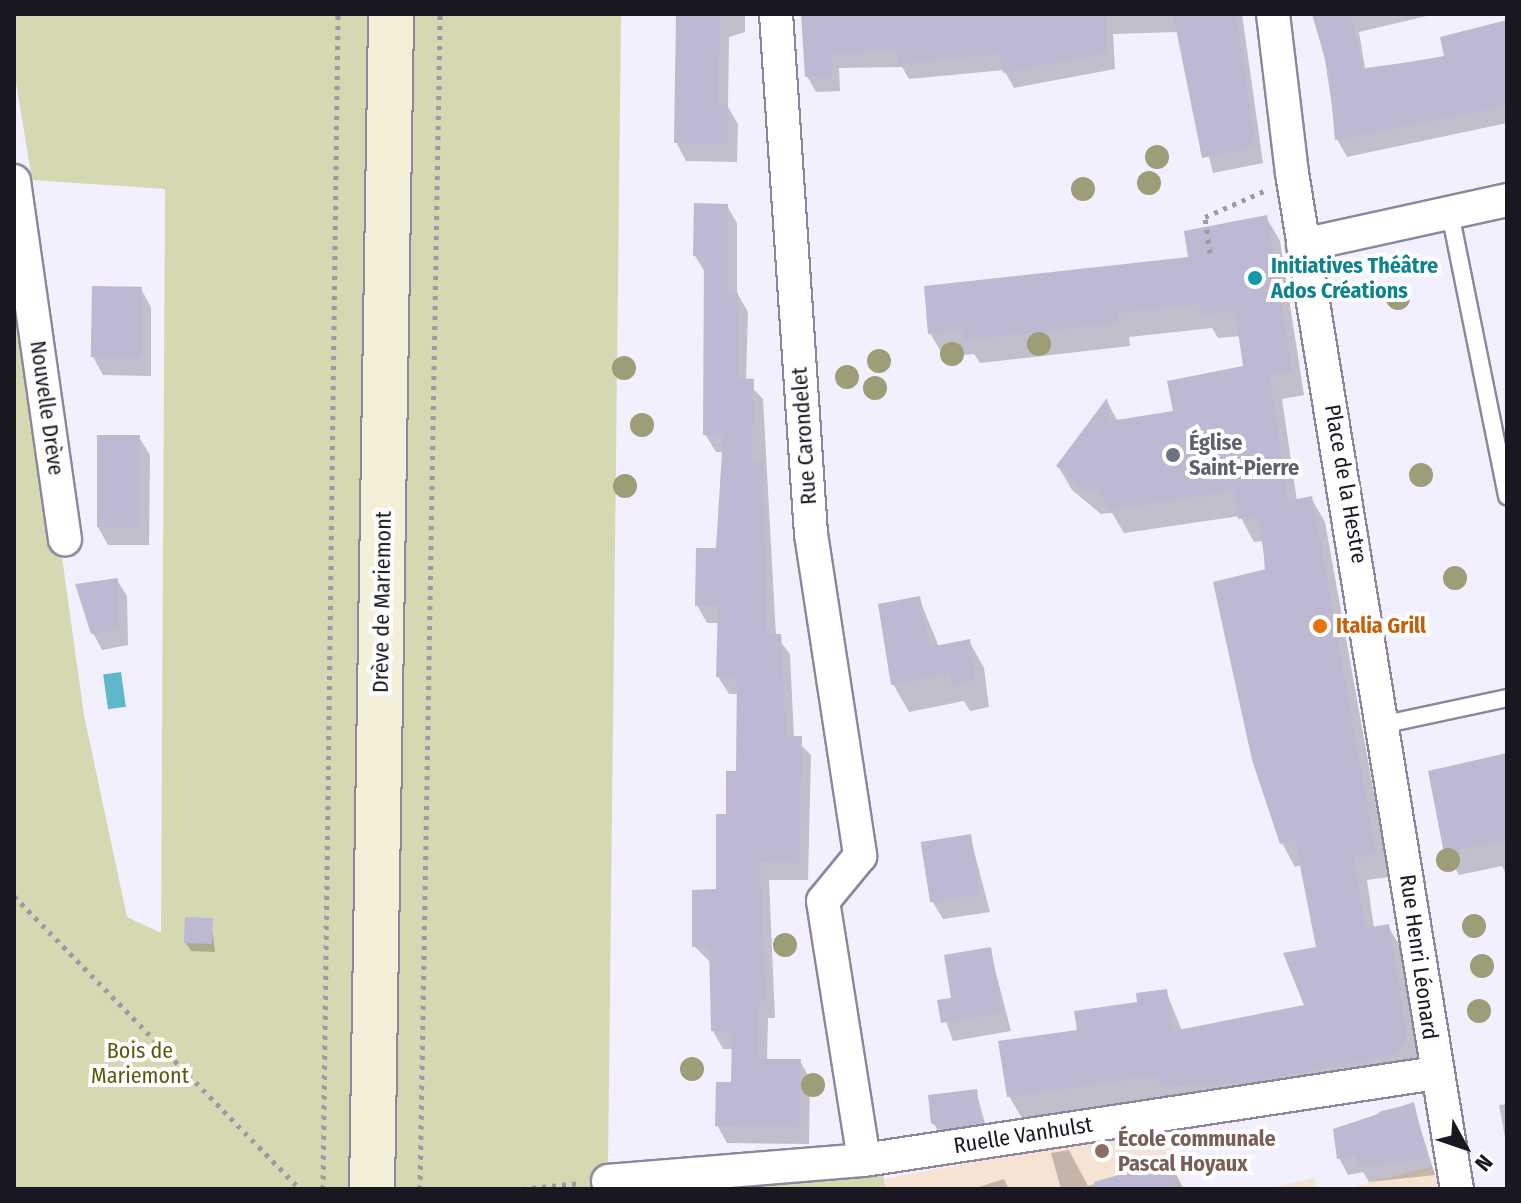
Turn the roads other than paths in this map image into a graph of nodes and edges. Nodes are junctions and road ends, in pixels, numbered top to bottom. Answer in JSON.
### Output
{"nodes":[{"id":1,"x":391,"y":14,"type":"edge"},
{"id":2,"x":776,"y":14,"type":"edge"},
{"id":3,"x":1273,"y":14,"type":"edge"},
{"id":4,"x":14,"y":181,"type":"edge"},
{"id":5,"x":1507,"y":200,"type":"edge"},
{"id":6,"x":1450,"y":213,"type":"junction"},
{"id":7,"x":1303,"y":245,"type":"junction"},
{"id":8,"x":1507,"y":496,"type":"edge"},
{"id":9,"x":65,"y":539,"type":"dead end"},
{"id":10,"x":1507,"y":698,"type":"edge"},
{"id":11,"x":1386,"y":724,"type":"junction"},
{"id":12,"x":1436,"y":1073,"type":"junction"},
{"id":13,"x":864,"y":1160,"type":"junction"},
{"id":14,"x":608,"y":1181,"type":"road end"},
{"id":15,"x":372,"y":1189,"type":"edge"},
{"id":16,"x":1457,"y":1189,"type":"edge"}],
"edges":[{"from":1,"to":15,"type":"street","name":"Drève de Mariemont"},
{"from":2,"to":13,"type":"street","name":"Rue Carondelet"},
{"from":3,"to":7,"type":"street","name":"Place de la Hestre"},
{"from":4,"to":9,"type":"street","name":"Nouvelle Drève"},
{"from":5,"to":6,"type":"street"},
{"from":6,"to":7,"type":"street"},
{"from":6,"to":8,"type":"lane"},
{"from":7,"to":11,"type":"street","name":"Place de la Hestre"},
{"from":10,"to":11,"type":"lane"},
{"from":11,"to":12,"type":"street","name":"Rue Henri Léonard"},
{"from":12,"to":13,"type":"street","name":"Ruelle Vanhulst"},
{"from":12,"to":16,"type":"street","name":"Rue Henri Léonard"},
{"from":13,"to":14,"type":"street","name":"Ruelle Vanhulst"}]}
